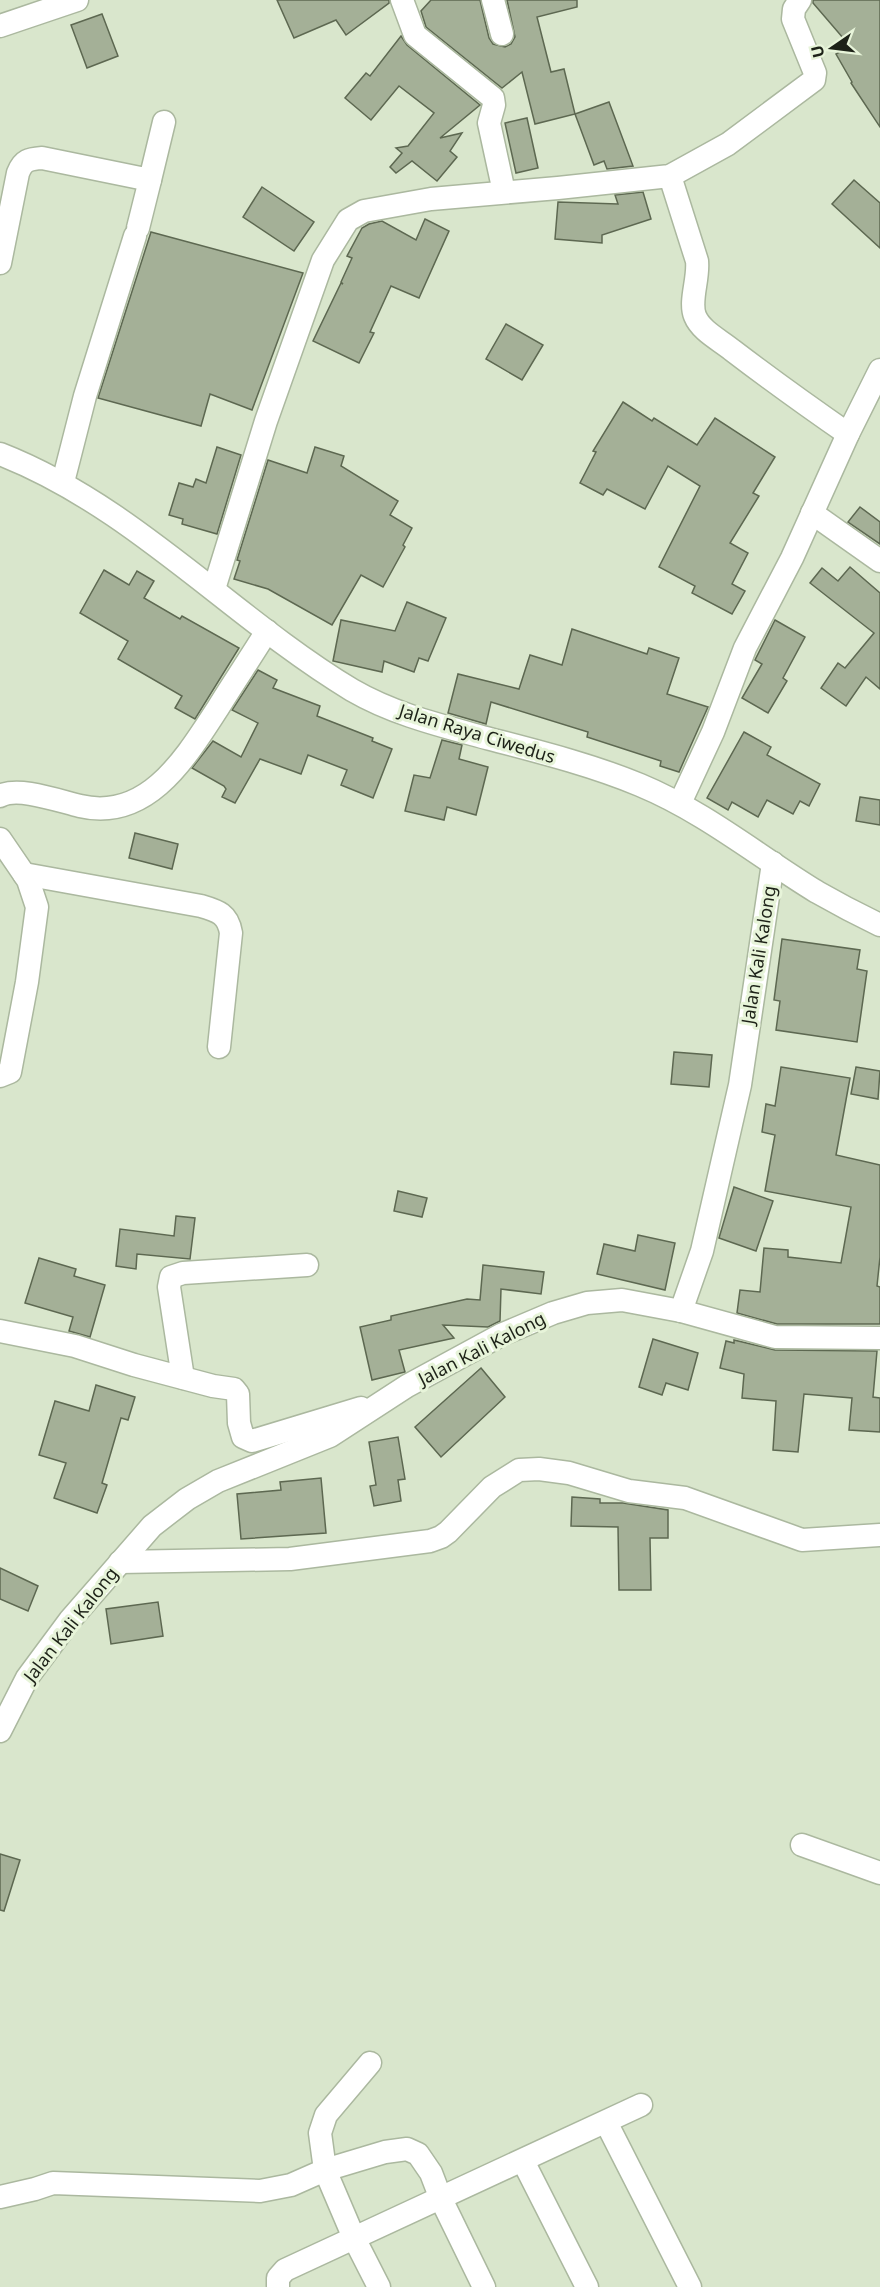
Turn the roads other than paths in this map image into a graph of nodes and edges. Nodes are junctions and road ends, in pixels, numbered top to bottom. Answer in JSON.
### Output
{"nodes":[{"id":1,"x":77,"y":0,"type":"edge"},
{"id":2,"x":402,"y":0,"type":"edge"},
{"id":3,"x":493,"y":0,"type":"edge"},
{"id":4,"x":800,"y":0,"type":"edge"},
{"id":5,"x":0,"y":27,"type":"edge"},
{"id":6,"x":502,"y":34,"type":"dead end"},
{"id":7,"x":164,"y":122,"type":"dead end"},
{"id":8,"x":670,"y":176,"type":"junction"},
{"id":9,"x":150,"y":180,"type":"junction"},
{"id":10,"x":504,"y":192,"type":"junction"},
{"id":11,"x":0,"y":263,"type":"edge"},
{"id":12,"x":880,"y":370,"type":"edge"},
{"id":13,"x":848,"y":434,"type":"junction"},
{"id":14,"x":0,"y":454,"type":"edge"},
{"id":15,"x":63,"y":482,"type":"junction"},
{"id":16,"x":812,"y":513,"type":"junction"},
{"id":17,"x":880,"y":561,"type":"edge"},
{"id":18,"x":214,"y":589,"type":"junction"},
{"id":19,"x":267,"y":631,"type":"junction"},
{"id":20,"x":0,"y":796,"type":"edge"},
{"id":21,"x":680,"y":803,"type":"junction"},
{"id":22,"x":0,"y":839,"type":"edge"},
{"id":23,"x":773,"y":863,"type":"junction"},
{"id":24,"x":24,"y":874,"type":"junction"},
{"id":25,"x":880,"y":925,"type":"edge"},
{"id":26,"x":219,"y":1047,"type":"dead end"},
{"id":27,"x":0,"y":1076,"type":"edge"},
{"id":28,"x":307,"y":1265,"type":"dead end"},
{"id":29,"x":681,"y":1311,"type":"junction"},
{"id":30,"x":0,"y":1331,"type":"edge"},
{"id":31,"x":880,"y":1338,"type":"edge"},
{"id":32,"x":183,"y":1378,"type":"junction"},
{"id":33,"x":380,"y":1403,"type":"junction"},
{"id":34,"x":880,"y":1535,"type":"edge"},
{"id":35,"x":120,"y":1562,"type":"junction"},
{"id":36,"x":3,"y":1718,"type":"edge"},
{"id":37,"x":802,"y":1845,"type":"dead end"},
{"id":38,"x":880,"y":1873,"type":"edge"},
{"id":39,"x":370,"y":2062,"type":"dead end"},
{"id":40,"x":641,"y":2105,"type":"dead end"},
{"id":41,"x":606,"y":2122,"type":"junction"},
{"id":42,"x":523,"y":2161,"type":"junction"},
{"id":43,"x":325,"y":2170,"type":"junction"},
{"id":44,"x":0,"y":2197,"type":"edge"},
{"id":45,"x":441,"y":2199,"type":"junction"},
{"id":46,"x":354,"y":2238,"type":"junction"},
{"id":47,"x":278,"y":2287,"type":"edge"},
{"id":48,"x":379,"y":2287,"type":"edge"},
{"id":49,"x":483,"y":2287,"type":"edge"},
{"id":50,"x":587,"y":2287,"type":"edge"},
{"id":51,"x":690,"y":2287,"type":"edge"}],
"edges":[{"from":1,"to":5,"type":"street"},
{"from":2,"to":10,"type":"street"},
{"from":3,"to":6,"type":"street"},
{"from":4,"to":8,"type":"street"},
{"from":7,"to":9,"type":"street"},
{"from":8,"to":10,"type":"street"},
{"from":8,"to":13,"type":"street"},
{"from":9,"to":11,"type":"street"},
{"from":9,"to":15,"type":"street"},
{"from":10,"to":18,"type":"street"},
{"from":12,"to":13,"type":"street"},
{"from":13,"to":16,"type":"street"},
{"from":14,"to":15,"type":"street","name":"Jalan Raya Ciwedus"},
{"from":15,"to":18,"type":"street","name":"Jalan Raya Ciwedus"},
{"from":16,"to":17,"type":"street"},
{"from":16,"to":21,"type":"street"},
{"from":18,"to":19,"type":"street","name":"Jalan Raya Ciwedus"},
{"from":19,"to":20,"type":"street"},
{"from":19,"to":21,"type":"street","name":"Jalan Raya Ciwedus"},
{"from":21,"to":23,"type":"street","name":"Jalan Raya Ciwedus"},
{"from":22,"to":24,"type":"street"},
{"from":23,"to":25,"type":"street","name":"Jalan Raya Ciwedus"},
{"from":23,"to":29,"type":"street","name":"Jalan Kali Kalong"},
{"from":24,"to":26,"type":"street"},
{"from":24,"to":27,"type":"street"},
{"from":28,"to":32,"type":"street"},
{"from":29,"to":31,"type":"street"},
{"from":29,"to":33,"type":"street","name":"Jalan Kali Kalong"},
{"from":30,"to":32,"type":"street"},
{"from":32,"to":33,"type":"street"},
{"from":33,"to":35,"type":"street","name":"Jalan Kali Kalong"},
{"from":34,"to":35,"type":"street"},
{"from":35,"to":36,"type":"street","name":"Jalan Kali Kalong"},
{"from":37,"to":38,"type":"street"},
{"from":39,"to":43,"type":"street"},
{"from":40,"to":41,"type":"street"},
{"from":41,"to":42,"type":"street"},
{"from":41,"to":51,"type":"street"},
{"from":42,"to":45,"type":"street"},
{"from":42,"to":50,"type":"street"},
{"from":43,"to":44,"type":"street"},
{"from":43,"to":45,"type":"street"},
{"from":43,"to":46,"type":"street"},
{"from":45,"to":46,"type":"street"},
{"from":45,"to":49,"type":"street"},
{"from":46,"to":47,"type":"street"},
{"from":46,"to":48,"type":"street"}]}
